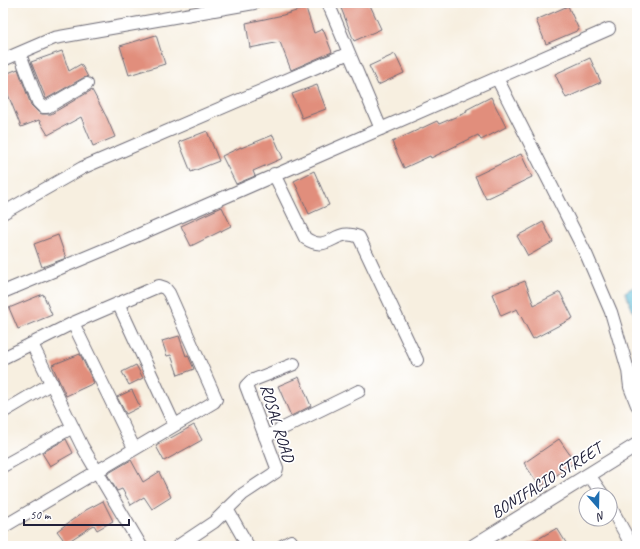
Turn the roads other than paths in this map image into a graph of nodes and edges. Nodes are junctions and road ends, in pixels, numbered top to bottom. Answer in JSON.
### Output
{"nodes":[{"id":1,"x":254,"y":3,"type":"edge"},
{"id":2,"x":328,"y":3,"type":"edge"},
{"id":3,"x":609,"y":28,"type":"dead end"},
{"id":4,"x":349,"y":53,"type":"junction"},
{"id":5,"x":20,"y":54,"type":"junction"},
{"id":6,"x":3,"y":60,"type":"edge"},
{"id":7,"x":498,"y":78,"type":"junction"},
{"id":8,"x":87,"y":84,"type":"dead end"},
{"id":9,"x":381,"y":129,"type":"junction"},
{"id":10,"x":274,"y":174,"type":"junction"},
{"id":11,"x":3,"y":213,"type":"edge"},
{"id":12,"x":3,"y":292,"type":"edge"},
{"id":13,"x":118,"y":303,"type":"junction"},
{"id":14,"x":73,"y":322,"type":"junction"},
{"id":15,"x":32,"y":344,"type":"junction"},
{"id":16,"x":3,"y":358,"type":"edge"},
{"id":17,"x":417,"y":360,"type":"dead end"},
{"id":18,"x":294,"y":364,"type":"dead end"},
{"id":19,"x":52,"y":383,"type":"junction"},
{"id":20,"x":359,"y":391,"type":"dead end"},
{"id":21,"x":637,"y":405,"type":"edge"},
{"id":22,"x":3,"y":412,"type":"edge"},
{"id":23,"x":174,"y":424,"type":"junction"},
{"id":24,"x":73,"y":427,"type":"junction"},
{"id":25,"x":265,"y":437,"type":"junction"},
{"id":26,"x":637,"y":445,"type":"edge"},
{"id":27,"x":134,"y":448,"type":"junction"},
{"id":28,"x":3,"y":466,"type":"edge"},
{"id":29,"x":97,"y":471,"type":"junction"},
{"id":30,"x":589,"y":475,"type":"junction"},
{"id":31,"x":597,"y":487,"type":"edge"},
{"id":32,"x":227,"y":509,"type":"junction"},
{"id":33,"x":618,"y":521,"type":"edge"},
{"id":34,"x":3,"y":527,"type":"edge"},
{"id":35,"x":482,"y":544,"type":"edge"},
{"id":36,"x":141,"y":546,"type":"edge"},
{"id":37,"x":178,"y":546,"type":"edge"},
{"id":38,"x":248,"y":546,"type":"edge"},
{"id":39,"x":632,"y":546,"type":"edge"}],
"edges":[{"from":1,"to":5,"type":"street"},
{"from":2,"to":4,"type":"street"},
{"from":3,"to":7,"type":"street"},
{"from":4,"to":9,"type":"street"},
{"from":4,"to":11,"type":"street"},
{"from":5,"to":6,"type":"street"},
{"from":5,"to":8,"type":"street"},
{"from":7,"to":9,"type":"street"},
{"from":7,"to":21,"type":"street"},
{"from":9,"to":10,"type":"street"},
{"from":10,"to":12,"type":"street"},
{"from":10,"to":17,"type":"street"},
{"from":13,"to":14,"type":"street"},
{"from":13,"to":23,"type":"street"},
{"from":13,"to":23,"type":"street"},
{"from":14,"to":15,"type":"street"},
{"from":14,"to":27,"type":"street"},
{"from":15,"to":16,"type":"street"},
{"from":15,"to":19,"type":"street"},
{"from":18,"to":25,"type":"street","name":"ROSAL ROAD"},
{"from":19,"to":22,"type":"street"},
{"from":19,"to":24,"type":"street"},
{"from":20,"to":25,"type":"street"},
{"from":23,"to":27,"type":"street"},
{"from":24,"to":28,"type":"street"},
{"from":24,"to":29,"type":"street"},
{"from":25,"to":32,"type":"street","name":"ROSAL ROAD"},
{"from":26,"to":30,"type":"street","name":"BONIFACIO STREET"},
{"from":27,"to":29,"type":"street"},
{"from":29,"to":34,"type":"street"},
{"from":29,"to":36,"type":"street"},
{"from":30,"to":31,"type":"street"},
{"from":30,"to":35,"type":"street","name":"BONIFACIO STREET"},
{"from":32,"to":37,"type":"street","name":"ROSAL ROAD"},
{"from":32,"to":38,"type":"street"},
{"from":33,"to":39,"type":"street"}]}
